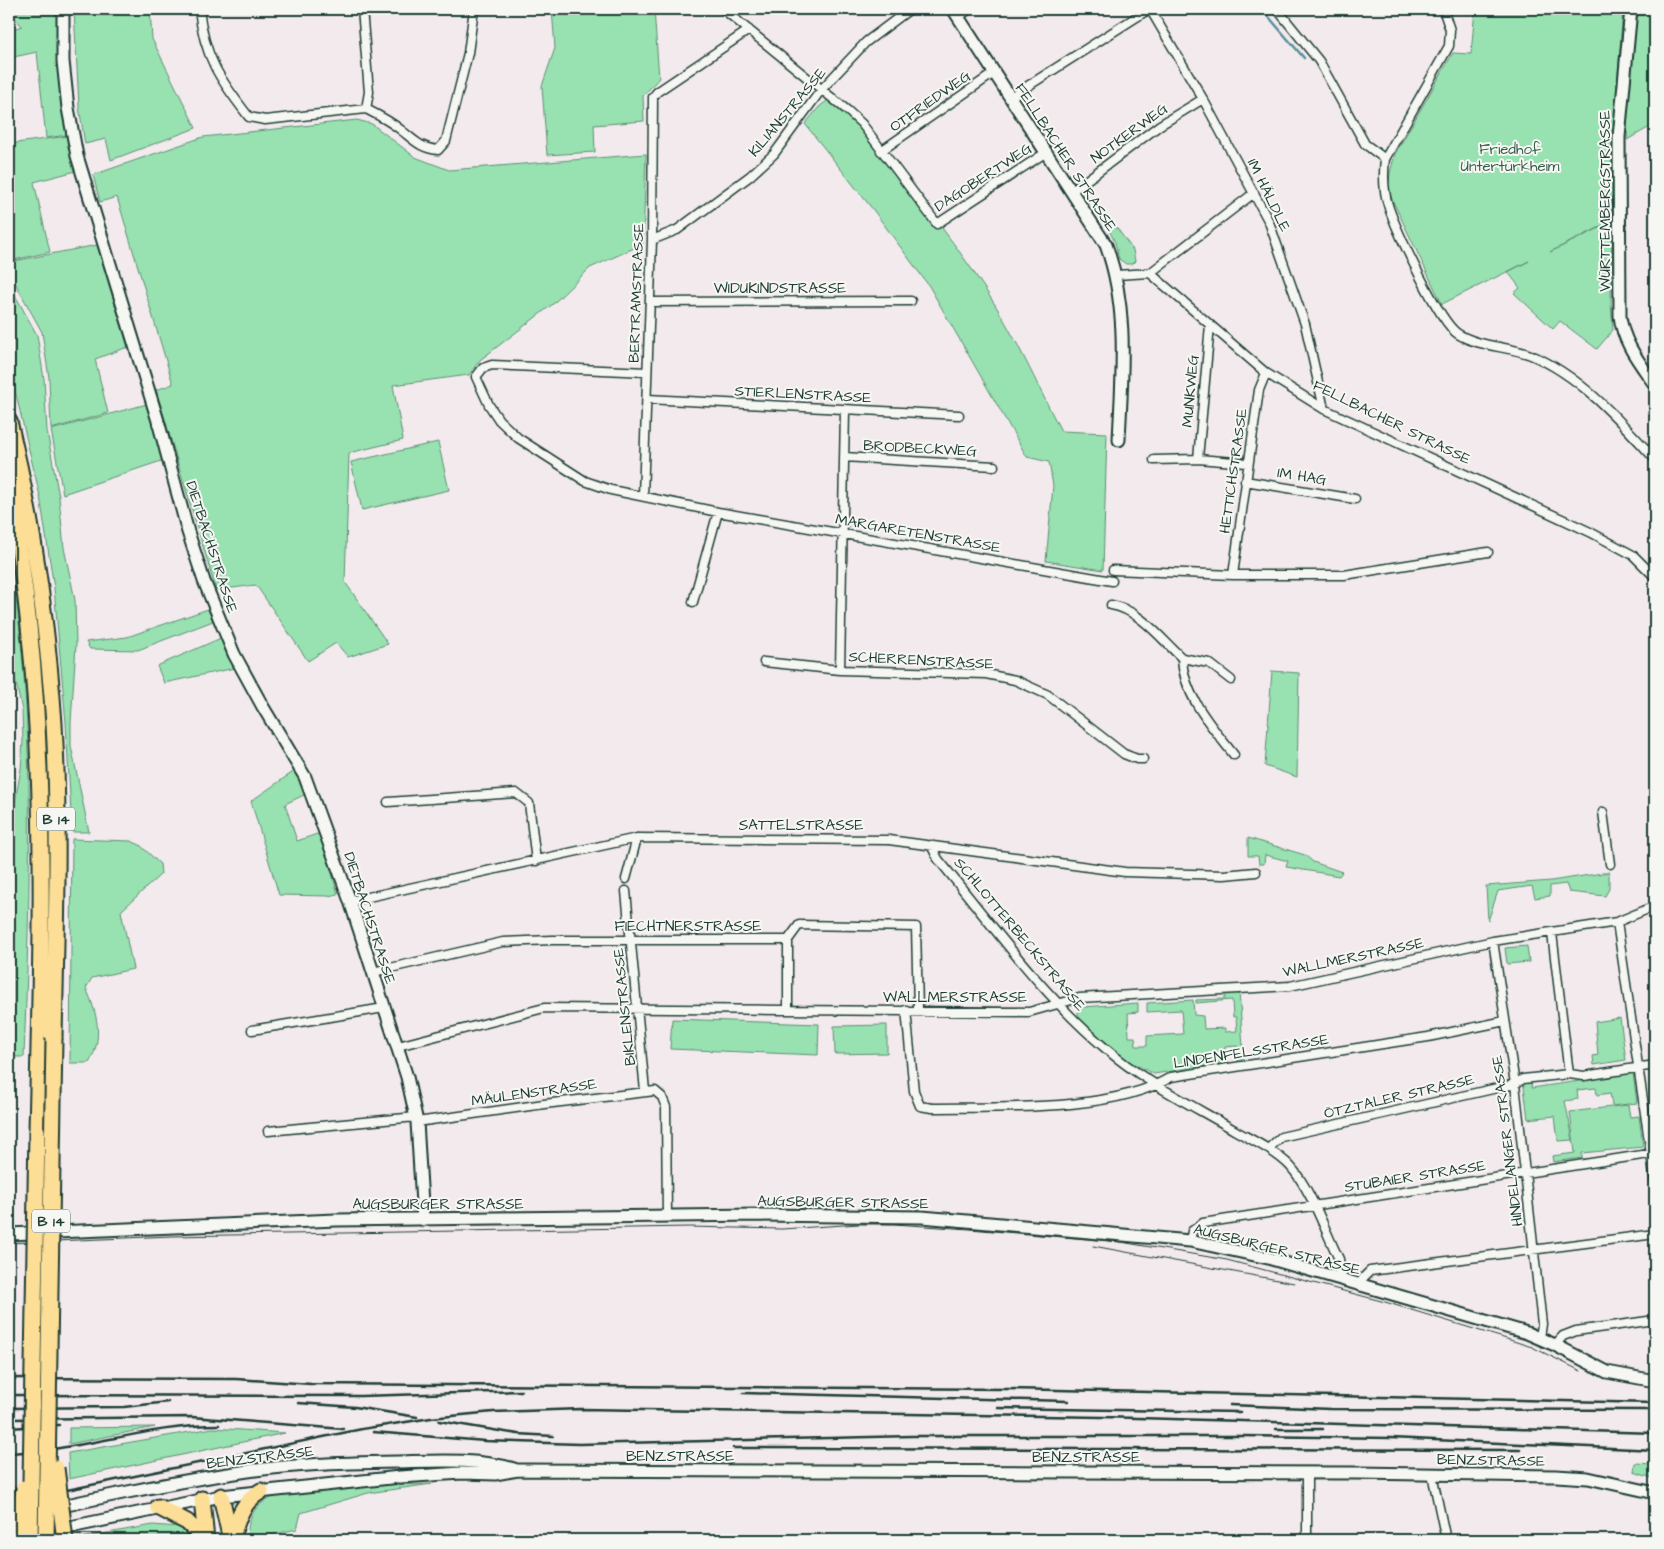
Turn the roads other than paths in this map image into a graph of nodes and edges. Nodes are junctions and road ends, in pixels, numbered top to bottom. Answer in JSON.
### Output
{"nodes":[{"id":1,"x":63,"y":9,"type":"edge"},
{"id":2,"x":199,"y":9,"type":"edge"},
{"id":3,"x":362,"y":9,"type":"edge"},
{"id":4,"x":474,"y":9,"type":"edge"},
{"id":5,"x":722,"y":9,"type":"edge"},
{"id":6,"x":910,"y":9,"type":"edge"},
{"id":7,"x":970,"y":9,"type":"edge"},
{"id":8,"x":1149,"y":9,"type":"edge"},
{"id":9,"x":1277,"y":9,"type":"edge"},
{"id":10,"x":1442,"y":9,"type":"edge"},
{"id":11,"x":1631,"y":9,"type":"edge"},
{"id":12,"x":955,"y":13,"type":"edge"},
{"id":13,"x":749,"y":30,"type":"junction"},
{"id":14,"x":994,"y":72,"type":"junction"},
{"id":15,"x":821,"y":90,"type":"junction"},
{"id":16,"x":1009,"y":98,"type":"junction"},
{"id":17,"x":1204,"y":99,"type":"junction"},
{"id":18,"x":366,"y":109,"type":"junction"},
{"id":19,"x":881,"y":151,"type":"junction"},
{"id":20,"x":1045,"y":153,"type":"junction"},
{"id":21,"x":1385,"y":159,"type":"junction"},
{"id":22,"x":1072,"y":191,"type":"junction"},
{"id":23,"x":1254,"y":193,"type":"junction"},
{"id":24,"x":652,"y":240,"type":"junction"},
{"id":25,"x":1150,"y":273,"type":"junction"},
{"id":26,"x":1116,"y":275,"type":"junction"},
{"id":27,"x":910,"y":301,"type":"dead end"},
{"id":28,"x":650,"y":302,"type":"junction"},
{"id":29,"x":1210,"y":325,"type":"junction"},
{"id":30,"x":647,"y":372,"type":"junction"},
{"id":31,"x":1266,"y":373,"type":"junction"},
{"id":32,"x":1655,"y":385,"type":"edge"},
{"id":33,"x":647,"y":399,"type":"junction"},
{"id":34,"x":1324,"y":409,"type":"junction"},
{"id":35,"x":844,"y":411,"type":"junction"},
{"id":36,"x":959,"y":415,"type":"dead end"},
{"id":37,"x":9,"y":421,"type":"edge"},
{"id":38,"x":1119,"y":440,"type":"dead end"},
{"id":39,"x":844,"y":458,"type":"junction"},
{"id":40,"x":1198,"y":459,"type":"junction"},
{"id":41,"x":1655,"y":459,"type":"edge"},
{"id":42,"x":1154,"y":460,"type":"dead end"},
{"id":43,"x":1247,"y":463,"type":"junction"},
{"id":44,"x":994,"y":466,"type":"dead end"},
{"id":45,"x":1245,"y":480,"type":"junction"},
{"id":46,"x":9,"y":490,"type":"edge"},
{"id":47,"x":643,"y":496,"type":"junction"},
{"id":48,"x":1354,"y":499,"type":"dead end"},
{"id":49,"x":718,"y":512,"type":"junction"},
{"id":50,"x":842,"y":534,"type":"junction"},
{"id":51,"x":1488,"y":552,"type":"dead end"},
{"id":52,"x":1113,"y":570,"type":"dead end"},
{"id":53,"x":1233,"y":575,"type":"junction"},
{"id":54,"x":1655,"y":576,"type":"edge"},
{"id":55,"x":1112,"y":581,"type":"dead end"},
{"id":56,"x":693,"y":602,"type":"dead end"},
{"id":57,"x":1112,"y":605,"type":"dead end"},
{"id":58,"x":1182,"y":658,"type":"junction"},
{"id":59,"x":764,"y":662,"type":"dead end"},
{"id":60,"x":840,"y":670,"type":"junction"},
{"id":61,"x":1231,"y":680,"type":"dead end"},
{"id":62,"x":1234,"y":755,"type":"dead end"},
{"id":63,"x":1143,"y":758,"type":"dead end"},
{"id":64,"x":388,"y":802,"type":"dead end"},
{"id":65,"x":1603,"y":812,"type":"dead end"},
{"id":66,"x":637,"y":838,"type":"junction"},
{"id":67,"x":931,"y":845,"type":"junction"},
{"id":68,"x":536,"y":862,"type":"junction"},
{"id":69,"x":1610,"y":864,"type":"dead end"},
{"id":70,"x":1256,"y":872,"type":"dead end"},
{"id":71,"x":626,"y":879,"type":"dead end"},
{"id":72,"x":626,"y":891,"type":"dead end"},
{"id":73,"x":350,"y":902,"type":"junction"},
{"id":74,"x":1655,"y":906,"type":"edge"},
{"id":75,"x":1617,"y":922,"type":"junction"},
{"id":76,"x":1552,"y":933,"type":"junction"},
{"id":77,"x":631,"y":940,"type":"junction"},
{"id":78,"x":788,"y":940,"type":"junction"},
{"id":79,"x":1493,"y":941,"type":"junction"},
{"id":80,"x":373,"y":972,"type":"junction"},
{"id":81,"x":1059,"y":1004,"type":"junction"},
{"id":82,"x":384,"y":1008,"type":"junction"},
{"id":83,"x":636,"y":1009,"type":"junction"},
{"id":84,"x":788,"y":1010,"type":"junction"},
{"id":85,"x":906,"y":1010,"type":"junction"},
{"id":86,"x":918,"y":1010,"type":"junction"},
{"id":87,"x":1505,"y":1021,"type":"junction"},
{"id":88,"x":252,"y":1030,"type":"dead end"},
{"id":89,"x":46,"y":1038,"type":"junction"},
{"id":90,"x":398,"y":1046,"type":"junction"},
{"id":91,"x":1655,"y":1065,"type":"edge"},
{"id":92,"x":1640,"y":1067,"type":"junction"},
{"id":93,"x":1569,"y":1074,"type":"junction"},
{"id":94,"x":1515,"y":1084,"type":"junction"},
{"id":95,"x":1159,"y":1085,"type":"junction"},
{"id":96,"x":645,"y":1091,"type":"junction"},
{"id":97,"x":417,"y":1119,"type":"junction"},
{"id":98,"x":268,"y":1131,"type":"dead end"},
{"id":99,"x":1268,"y":1149,"type":"junction"},
{"id":100,"x":1653,"y":1153,"type":"edge"},
{"id":101,"x":1523,"y":1172,"type":"junction"},
{"id":102,"x":1655,"y":1182,"type":"edge"},
{"id":103,"x":1314,"y":1206,"type":"junction"},
{"id":104,"x":667,"y":1217,"type":"junction"},
{"id":105,"x":423,"y":1220,"type":"junction"},
{"id":106,"x":9,"y":1234,"type":"edge"},
{"id":107,"x":1655,"y":1234,"type":"edge"},
{"id":108,"x":1190,"y":1241,"type":"junction"},
{"id":109,"x":1534,"y":1250,"type":"junction"},
{"id":110,"x":1337,"y":1279,"type":"junction"},
{"id":111,"x":1360,"y":1286,"type":"junction"},
{"id":112,"x":1655,"y":1320,"type":"edge"},
{"id":113,"x":1540,"y":1338,"type":"junction"},
{"id":114,"x":1555,"y":1344,"type":"junction"},
{"id":115,"x":1655,"y":1381,"type":"edge"},
{"id":116,"x":48,"y":1405,"type":"junction"},
{"id":117,"x":32,"y":1432,"type":"junction"},
{"id":118,"x":518,"y":1470,"type":"junction"},
{"id":119,"x":1307,"y":1473,"type":"junction"},
{"id":120,"x":1432,"y":1474,"type":"junction"},
{"id":121,"x":208,"y":1477,"type":"junction"},
{"id":122,"x":155,"y":1487,"type":"junction"},
{"id":123,"x":261,"y":1491,"type":"junction"},
{"id":124,"x":1654,"y":1494,"type":"edge"},
{"id":125,"x":221,"y":1496,"type":"junction"},
{"id":126,"x":202,"y":1499,"type":"junction"},
{"id":127,"x":158,"y":1508,"type":"junction"},
{"id":128,"x":21,"y":1515,"type":"junction"},
{"id":129,"x":9,"y":1518,"type":"edge"},
{"id":130,"x":9,"y":1526,"type":"edge"},
{"id":131,"x":65,"y":1534,"type":"edge"},
{"id":132,"x":10,"y":1540,"type":"edge"},
{"id":133,"x":15,"y":1540,"type":"edge"},
{"id":134,"x":30,"y":1540,"type":"edge"},
{"id":135,"x":47,"y":1540,"type":"edge"},
{"id":136,"x":206,"y":1540,"type":"edge"},
{"id":137,"x":231,"y":1540,"type":"edge"},
{"id":138,"x":1306,"y":1540,"type":"edge"},
{"id":139,"x":1446,"y":1540,"type":"edge"}],
"edges":[{"from":1,"to":73,"type":"main road","name":"DIETBACHSTRASSE"},
{"from":2,"to":18,"type":"street"},
{"from":3,"to":18,"type":"street"},
{"from":4,"to":18,"type":"street"},
{"from":5,"to":13,"type":"street"},
{"from":6,"to":15,"type":"street","name":"KILIANSTRASSE"},
{"from":7,"to":12,"type":"street"},
{"from":8,"to":16,"type":"street"},
{"from":8,"to":17,"type":"street","name":"IM HÄLDLE"},
{"from":9,"to":21,"type":"street"},
{"from":10,"to":21,"type":"street"},
{"from":11,"to":32,"type":"main road","name":"WÜRTTEMBERGSTRASSE"},
{"from":12,"to":14,"type":"main road","name":"FELLBACHER STRASSE"},
{"from":13,"to":15,"type":"street"},
{"from":13,"to":24,"type":"street","name":"BERTRAMSTRASSE"},
{"from":14,"to":16,"type":"main road","name":"FELLBACHER STRASSE"},
{"from":14,"to":19,"type":"street","name":"OTFRIEDWEG"},
{"from":15,"to":19,"type":"street"},
{"from":15,"to":24,"type":"street","name":"KILIANSTRASSE"},
{"from":16,"to":20,"type":"main road","name":"FELLBACHER STRASSE"},
{"from":17,"to":22,"type":"street","name":"NOTKERWEG"},
{"from":17,"to":23,"type":"street","name":"IM HÄLDLE"},
{"from":19,"to":20,"type":"street","name":"DAGOBERTWEG"},
{"from":20,"to":22,"type":"main road","name":"FELLBACHER STRASSE"},
{"from":21,"to":41,"type":"street"},
{"from":22,"to":26,"type":"main road","name":"FELLBACHER STRASSE"},
{"from":23,"to":25,"type":"street"},
{"from":23,"to":34,"type":"street","name":"IM HÄLDLE"},
{"from":24,"to":28,"type":"street","name":"BERTRAMSTRASSE"},
{"from":25,"to":26,"type":"street"},
{"from":25,"to":29,"type":"street","name":"FELLBACHER STRASSE"},
{"from":26,"to":38,"type":"main road","name":"FELLBACHER STRASSE"},
{"from":27,"to":28,"type":"street","name":"WIDUKINDSTRASSE"},
{"from":28,"to":30,"type":"street","name":"BERTRAMSTRASSE"},
{"from":29,"to":31,"type":"street","name":"FELLBACHER STRASSE"},
{"from":29,"to":40,"type":"street","name":"MUNKWEG"},
{"from":30,"to":33,"type":"street","name":"BERTRAMSTRASSE"},
{"from":30,"to":47,"type":"street","name":"MARGARETENSTRASSE"},
{"from":31,"to":34,"type":"street","name":"FELLBACHER STRASSE"},
{"from":31,"to":43,"type":"street","name":"HETTICHSTRASSE"},
{"from":33,"to":35,"type":"street","name":"STIERLENSTRASSE"},
{"from":33,"to":47,"type":"street","name":"BERTRAMSTRASSE"},
{"from":34,"to":54,"type":"street","name":"FELLBACHER STRASSE"},
{"from":35,"to":36,"type":"street","name":"STIERLENSTRASSE"},
{"from":35,"to":39,"type":"street"},
{"from":37,"to":89,"type":"highway","number":"B 14"},
{"from":39,"to":44,"type":"street","name":"BRODBECKWEG"},
{"from":39,"to":50,"type":"street"},
{"from":40,"to":42,"type":"street"},
{"from":40,"to":43,"type":"street"},
{"from":43,"to":45,"type":"street","name":"HETTICHSTRASSE"},
{"from":45,"to":48,"type":"street","name":"IM HAG"},
{"from":45,"to":53,"type":"street","name":"HETTICHSTRASSE"},
{"from":46,"to":89,"type":"highway","number":"B 14"},
{"from":47,"to":49,"type":"street","name":"MARGARETENSTRASSE"},
{"from":49,"to":50,"type":"street","name":"MARGARETENSTRASSE"},
{"from":49,"to":56,"type":"street"},
{"from":50,"to":55,"type":"street","name":"MARGARETENSTRASSE"},
{"from":50,"to":60,"type":"street"},
{"from":51,"to":53,"type":"street"},
{"from":52,"to":53,"type":"street"},
{"from":57,"to":58,"type":"street"},
{"from":58,"to":61,"type":"street"},
{"from":58,"to":62,"type":"street"},
{"from":59,"to":60,"type":"street","name":"SCHERRENSTRASSE"},
{"from":60,"to":63,"type":"street","name":"SCHERRENSTRASSE"},
{"from":64,"to":68,"type":"street"},
{"from":65,"to":69,"type":"street"},
{"from":66,"to":67,"type":"street","name":"SATTELSTRASSE"},
{"from":66,"to":68,"type":"street","name":"SATTELSTRASSE"},
{"from":66,"to":71,"type":"street"},
{"from":67,"to":70,"type":"street","name":"SATTELSTRASSE"},
{"from":67,"to":81,"type":"street","name":"SCHLOTTERBECKSTRASSE"},
{"from":68,"to":73,"type":"street","name":"SATTELSTRASSE"},
{"from":72,"to":77,"type":"street","name":"BIKLENSTRASSE"},
{"from":73,"to":80,"type":"main road","name":"DIETBACHSTRASSE"},
{"from":74,"to":75,"type":"street","name":"WALLMERSTRASSE"},
{"from":75,"to":76,"type":"street","name":"WALLMERSTRASSE"},
{"from":75,"to":92,"type":"street"},
{"from":76,"to":79,"type":"street","name":"WALLMERSTRASSE"},
{"from":76,"to":93,"type":"street"},
{"from":77,"to":78,"type":"street","name":"FIECHTNERSTRASSE"},
{"from":77,"to":80,"type":"street","name":"FIECHTNERSTRASSE"},
{"from":77,"to":83,"type":"street","name":"BIKLENSTRASSE"},
{"from":78,"to":84,"type":"street"},
{"from":78,"to":86,"type":"street"},
{"from":79,"to":81,"type":"street","name":"WALLMERSTRASSE"},
{"from":79,"to":87,"type":"street","name":"HINDELANGER STRASSE"},
{"from":80,"to":82,"type":"main road","name":"DIETBACHSTRASSE"},
{"from":81,"to":86,"type":"street","name":"WALLMERSTRASSE"},
{"from":81,"to":95,"type":"street","name":"SCHLOTTERBECKSTRASSE"},
{"from":82,"to":88,"type":"street"},
{"from":82,"to":90,"type":"main road","name":"DIETBACHSTRASSE"},
{"from":83,"to":84,"type":"street","name":"WALLMERSTRASSE"},
{"from":83,"to":90,"type":"street","name":"WALLMERSTRASSE"},
{"from":83,"to":96,"type":"street","name":"BIKLENSTRASSE"},
{"from":84,"to":85,"type":"street","name":"WALLMERSTRASSE"},
{"from":85,"to":86,"type":"street","name":"WALLMERSTRASSE"},
{"from":85,"to":95,"type":"street","name":"LINDENFELSSTRASSE"},
{"from":87,"to":94,"type":"street","name":"HINDELANGER STRASSE"},
{"from":87,"to":95,"type":"street","name":"LINDENFELSSTRASSE"},
{"from":89,"to":116,"type":"highway","number":"B 14","bridge":true},
{"from":89,"to":117,"type":"highway","number":"B 14","bridge":true},
{"from":90,"to":97,"type":"main road","name":"DIETBACHSTRASSE"},
{"from":91,"to":92,"type":"street","name":"ÖTZTALER STRASSE"},
{"from":92,"to":93,"type":"street","name":"ÖTZTALER STRASSE"},
{"from":92,"to":100,"type":"street"},
{"from":93,"to":94,"type":"street","name":"ÖTZTALER STRASSE"},
{"from":94,"to":99,"type":"street","name":"ÖTZTALER STRASSE"},
{"from":94,"to":101,"type":"street","name":"HINDELANGER STRASSE"},
{"from":95,"to":99,"type":"street","name":"SCHLOTTERBECKSTRASSE"},
{"from":96,"to":97,"type":"street","name":"MÄULENSTRASSE"},
{"from":96,"to":104,"type":"street","name":"MÄULENSTRASSE"},
{"from":97,"to":98,"type":"street","name":"MÄULENSTRASSE"},
{"from":97,"to":105,"type":"main road","name":"DIETBACHSTRASSE"},
{"from":99,"to":103,"type":"street","name":"SCHLOTTERBECKSTRASSE"},
{"from":100,"to":101,"type":"street","name":"STUBAIER STRASSE"},
{"from":100,"to":102,"type":"street"},
{"from":101,"to":103,"type":"street","name":"STUBAIER STRASSE"},
{"from":101,"to":109,"type":"street","name":"HINDELANGER STRASSE"},
{"from":103,"to":108,"type":"street","name":"STUBAIER STRASSE"},
{"from":103,"to":110,"type":"street","name":"SCHLOTTERBECKSTRASSE"},
{"from":104,"to":105,"type":"main road","name":"AUGSBURGER STRASSE"},
{"from":104,"to":108,"type":"main road","name":"AUGSBURGER STRASSE"},
{"from":105,"to":106,"type":"main road","name":"AUGSBURGER STRASSE"},
{"from":107,"to":109,"type":"street"},
{"from":108,"to":110,"type":"main road","name":"AUGSBURGER STRASSE"},
{"from":109,"to":111,"type":"street"},
{"from":109,"to":113,"type":"street","name":"HINDELANGER STRASSE"},
{"from":110,"to":111,"type":"main road","name":"AUGSBURGER STRASSE"},
{"from":111,"to":113,"type":"main road","name":"AUGSBURGER STRASSE"},
{"from":112,"to":114,"type":"street"},
{"from":113,"to":114,"type":"main road","name":"AUGSBURGER STRASSE"},
{"from":114,"to":115,"type":"main road","name":"AUGSBURGER STRASSE"},
{"from":116,"to":131,"type":"highway","number":"B 14","bridge":true},
{"from":116,"to":135,"type":"highway","number":"B 14","bridge":true},
{"from":117,"to":133,"type":"highway","number":"B 14","bridge":true},
{"from":117,"to":134,"type":"highway","number":"B 14","bridge":true},
{"from":118,"to":119,"type":"main road","name":"BENZSTRASSE"},
{"from":118,"to":121,"type":"main road","name":"BENZSTRASSE"},
{"from":118,"to":123,"type":"main road","name":"BENZSTRASSE"},
{"from":119,"to":120,"type":"main road","name":"BENZSTRASSE"},
{"from":119,"to":138,"type":"street"},
{"from":120,"to":124,"type":"main road","name":"BENZSTRASSE"},
{"from":120,"to":139,"type":"street"},
{"from":121,"to":122,"type":"main road","name":"BENZSTRASSE"},
{"from":121,"to":125,"type":"main road"},
{"from":121,"to":126,"type":"main road"},
{"from":122,"to":127,"type":"main road"},
{"from":122,"to":128,"type":"main road","name":"BENZSTRASSE"},
{"from":123,"to":125,"type":"main road","name":"BENZSTRASSE"},
{"from":123,"to":137,"type":"highway"},
{"from":125,"to":126,"type":"main road","name":"BENZSTRASSE"},
{"from":125,"to":137,"type":"highway"},
{"from":126,"to":127,"type":"main road","name":"BENZSTRASSE"},
{"from":126,"to":136,"type":"highway"},
{"from":127,"to":131,"type":"main road","name":"BENZSTRASSE"},
{"from":127,"to":136,"type":"highway"},
{"from":128,"to":129,"type":"main road","name":"BENZSTRASSE"},
{"from":128,"to":130,"type":"street"},
{"from":131,"to":132,"type":"main road","name":"BENZSTRASSE"},
{"from":131,"to":135,"type":"street"}]}
